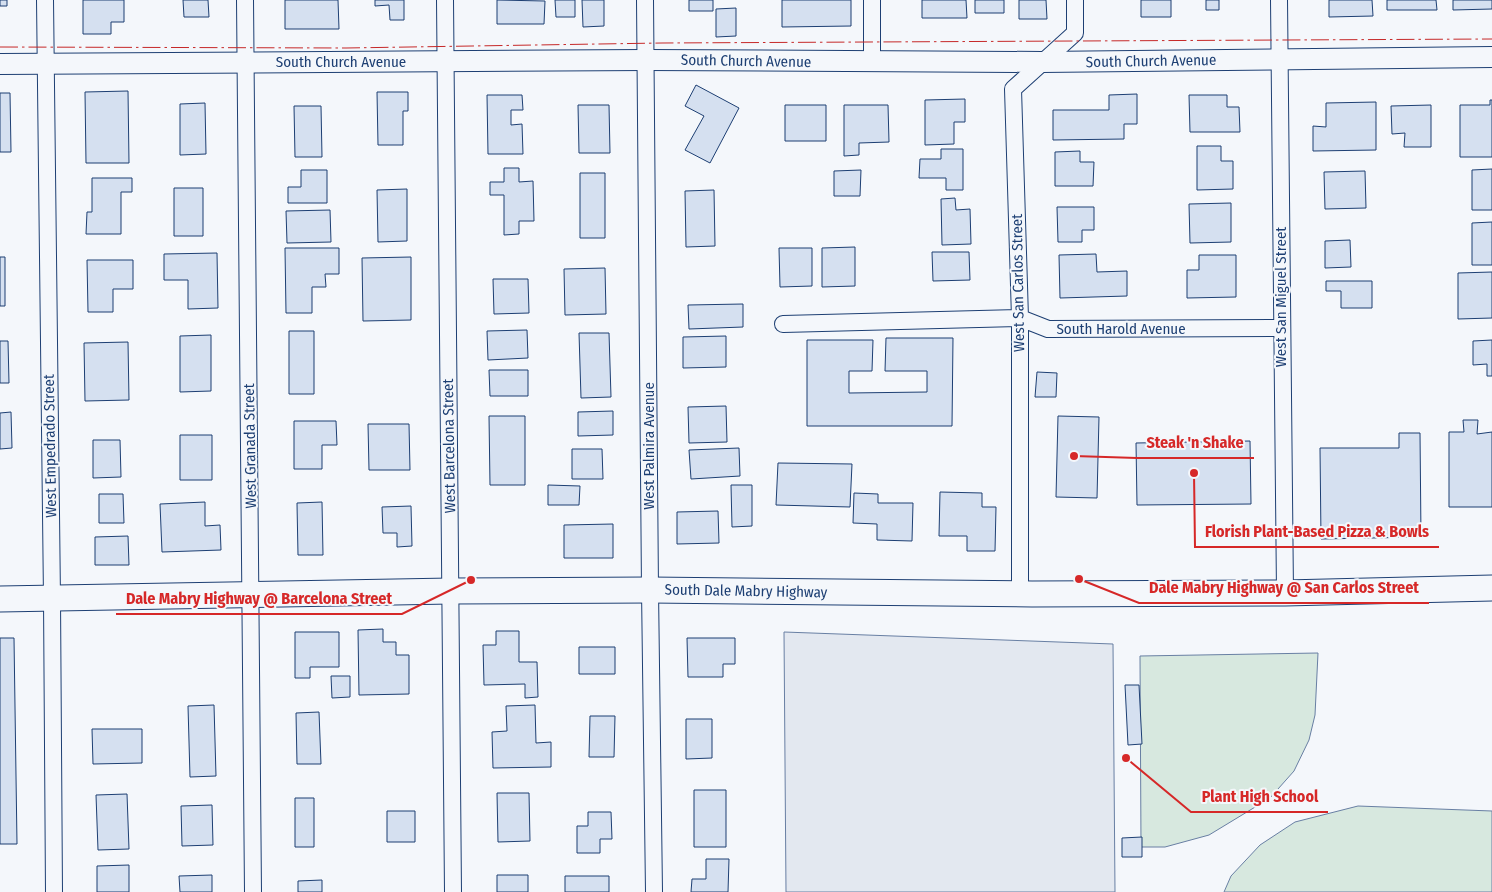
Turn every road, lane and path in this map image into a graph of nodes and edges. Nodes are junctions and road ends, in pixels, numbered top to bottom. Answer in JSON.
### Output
{"nodes":[{"id":1,"x":45,"y":0,"type":"edge"},
{"id":2,"x":245,"y":0,"type":"edge"},
{"id":3,"x":445,"y":0,"type":"edge"},
{"id":4,"x":645,"y":0,"type":"edge"},
{"id":5,"x":872,"y":0,"type":"edge"},
{"id":6,"x":1075,"y":0,"type":"edge"},
{"id":7,"x":1279,"y":0,"type":"edge"},
{"id":8,"x":1492,"y":58,"type":"edge"},
{"id":9,"x":646,"y":60,"type":"junction"},
{"id":10,"x":1279,"y":60,"type":"junction"},
{"id":11,"x":445,"y":61,"type":"junction"},
{"id":12,"x":246,"y":62,"type":"junction"},
{"id":13,"x":872,"y":62,"type":"junction"},
{"id":14,"x":1042,"y":62,"type":"junction"},
{"id":15,"x":0,"y":64,"type":"edge"},
{"id":16,"x":45,"y":64,"type":"junction"},
{"id":17,"x":1020,"y":318,"type":"junction"},
{"id":18,"x":783,"y":324,"type":"dead end"},
{"id":19,"x":1281,"y":328,"type":"junction"},
{"id":20,"x":1492,"y":588,"type":"edge"},
{"id":21,"x":650,"y":590,"type":"junction"},
{"id":22,"x":451,"y":592,"type":"junction"},
{"id":23,"x":1285,"y":593,"type":"junction"},
{"id":24,"x":252,"y":594,"type":"junction"},
{"id":25,"x":1020,"y":594,"type":"junction"},
{"id":26,"x":0,"y":599,"type":"edge"},
{"id":27,"x":52,"y":599,"type":"junction"},
{"id":28,"x":54,"y":892,"type":"edge"},
{"id":29,"x":253,"y":892,"type":"edge"},
{"id":30,"x":453,"y":892,"type":"edge"},
{"id":31,"x":654,"y":892,"type":"edge"}],
"edges":[{"from":1,"to":16,"type":"street","name":"West Empedrado Street"},
{"from":2,"to":12,"type":"street","name":"West Granada Street"},
{"from":3,"to":11,"type":"street","name":"West Barcelona Street"},
{"from":4,"to":9,"type":"street","name":"West Palmira Avenue"},
{"from":5,"to":13,"type":"street"},
{"from":6,"to":14,"type":"street","name":"West San Carlos Street"},
{"from":7,"to":10,"type":"street","name":"West San Miguel Street"},
{"from":8,"to":10,"type":"street","name":"South Church Avenue"},
{"from":9,"to":11,"type":"street","name":"South Church Avenue"},
{"from":9,"to":13,"type":"street","name":"South Church Avenue"},
{"from":9,"to":21,"type":"street","name":"West Palmira Avenue"},
{"from":10,"to":14,"type":"street","name":"South Church Avenue"},
{"from":10,"to":19,"type":"street","name":"West San Miguel Street"},
{"from":11,"to":12,"type":"street","name":"South Church Avenue"},
{"from":11,"to":22,"type":"street","name":"West Barcelona Street"},
{"from":12,"to":16,"type":"street","name":"South Church Avenue"},
{"from":12,"to":24,"type":"street","name":"West Granada Street"},
{"from":13,"to":14,"type":"street","name":"South Church Avenue"},
{"from":14,"to":17,"type":"street","name":"West San Carlos Street"},
{"from":15,"to":16,"type":"street","name":"South Church Avenue"},
{"from":16,"to":27,"type":"street","name":"West Empedrado Street"},
{"from":17,"to":18,"type":"street","name":"South Harold Avenue"},
{"from":17,"to":19,"type":"street","name":"South Harold Avenue"},
{"from":17,"to":25,"type":"street","name":"West San Carlos Street"},
{"from":19,"to":23,"type":"street","name":"West San Miguel Street"},
{"from":20,"to":23,"type":"main road","name":"South Dale Mabry Highway"},
{"from":21,"to":22,"type":"main road","name":"South Dale Mabry Highway"},
{"from":21,"to":25,"type":"main road","name":"South Dale Mabry Highway"},
{"from":21,"to":31,"type":"street","name":"West Palmira Avenue"},
{"from":22,"to":24,"type":"main road","name":"South Dale Mabry Highway"},
{"from":22,"to":30,"type":"street","name":"West Barcelona Street"},
{"from":23,"to":25,"type":"main road","name":"South Dale Mabry Highway"},
{"from":24,"to":27,"type":"main road","name":"South Dale Mabry Highway"},
{"from":24,"to":29,"type":"street","name":"West Granada Street"},
{"from":26,"to":27,"type":"main road","name":"South Dale Mabry Highway"},
{"from":27,"to":28,"type":"street","name":"West Empedrado Street"}]}
